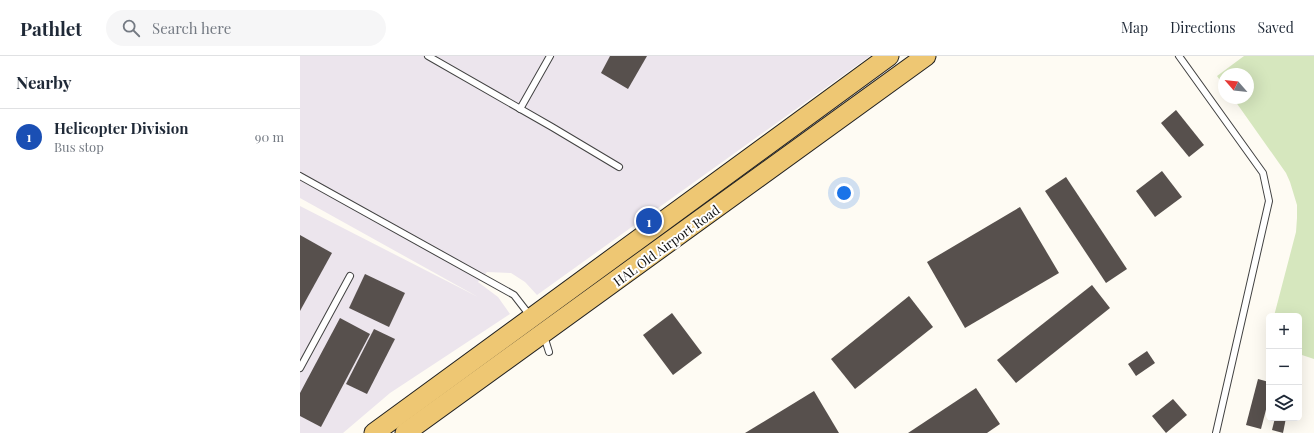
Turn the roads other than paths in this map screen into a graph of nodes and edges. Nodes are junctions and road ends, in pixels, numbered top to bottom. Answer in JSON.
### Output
{"nodes":[{"id":1,"x":428,"y":56,"type":"edge"},
{"id":2,"x":550,"y":56,"type":"edge"},
{"id":3,"x":889,"y":56,"type":"edge"},
{"id":4,"x":926,"y":56,"type":"edge"},
{"id":5,"x":1179,"y":56,"type":"edge"},
{"id":6,"x":520,"y":109,"type":"junction"},
{"id":7,"x":619,"y":167,"type":"dead end"},
{"id":8,"x":300,"y":176,"type":"edge"},
{"id":9,"x":350,"y":276,"type":"dead end"},
{"id":10,"x":537,"y":326,"type":"junction"},
{"id":11,"x":549,"y":352,"type":"dead end"},
{"id":12,"x":300,"y":368,"type":"edge"},
{"id":13,"x":374,"y":433,"type":"edge"},
{"id":14,"x":405,"y":433,"type":"edge"},
{"id":15,"x":1216,"y":433,"type":"edge"}],
"edges":[{"from":1,"to":6,"type":"lane"},
{"from":2,"to":6,"type":"lane"},
{"from":3,"to":10,"type":"main road","name":"HAL Old Airport Road"},
{"from":4,"to":10,"type":"main road","name":"HAL Old Airport Road"},
{"from":5,"to":15,"type":"lane"},
{"from":6,"to":7,"type":"lane"},
{"from":8,"to":10,"type":"lane"},
{"from":9,"to":12,"type":"lane"},
{"from":10,"to":11,"type":"lane"},
{"from":10,"to":13,"type":"main road","name":"HAL Old Airport Road"},
{"from":10,"to":14,"type":"main road","name":"HAL Old Airport Road"}]}
